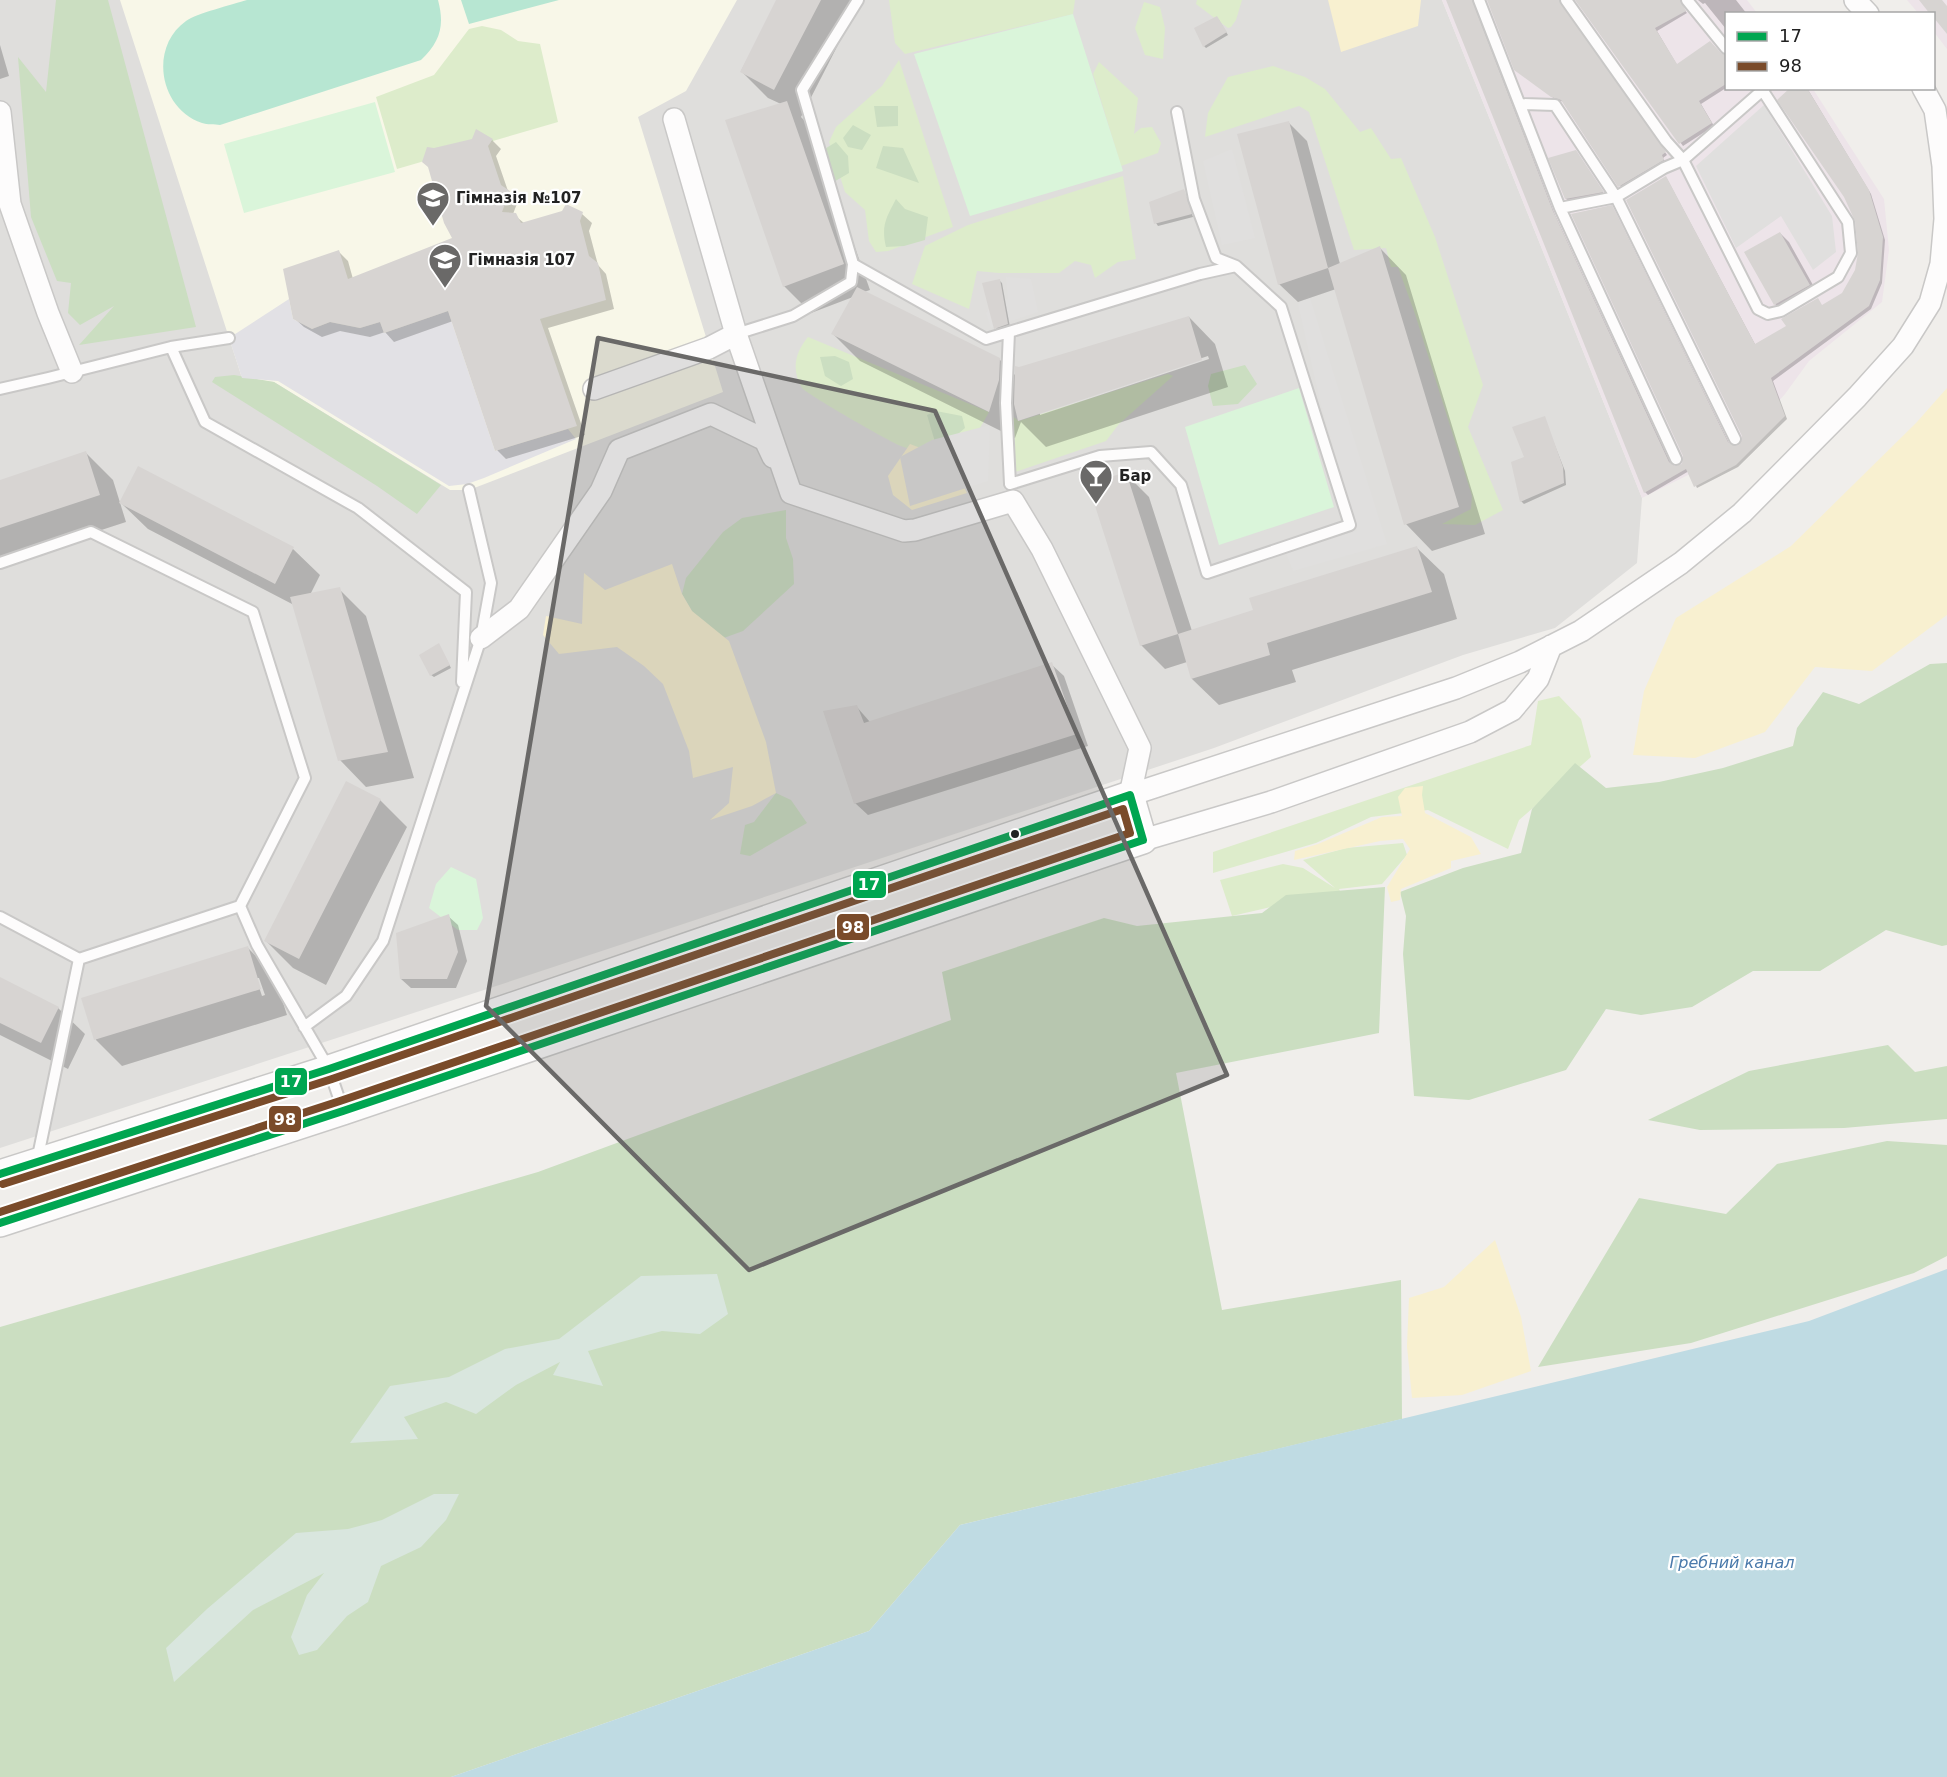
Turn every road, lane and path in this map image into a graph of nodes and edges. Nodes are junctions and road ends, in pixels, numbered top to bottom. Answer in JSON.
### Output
{"nodes":[{"id":1,"x":858,"y":0,"type":"edge"},
{"id":2,"x":1479,"y":0,"type":"edge"},
{"id":3,"x":1566,"y":0,"type":"edge"},
{"id":4,"x":1687,"y":0,"type":"edge"},
{"id":5,"x":1725,"y":47,"type":"edge"},
{"id":6,"x":1762,"y":90,"type":"edge"},
{"id":7,"x":1764,"y":90,"type":"edge"},
{"id":8,"x":1924,"y":90,"type":"edge"},
{"id":9,"x":1521,"y":104,"type":"junction"},
{"id":10,"x":0,"y":112,"type":"edge"},
{"id":11,"x":1178,"y":112,"type":"dead end"},
{"id":12,"x":674,"y":119,"type":"dead end"},
{"id":13,"x":1683,"y":160,"type":"junction"},
{"id":14,"x":1616,"y":196,"type":"junction"},
{"id":15,"x":1560,"y":208,"type":"junction"},
{"id":16,"x":853,"y":264,"type":"junction"},
{"id":17,"x":1236,"y":266,"type":"junction"},
{"id":18,"x":1009,"y":332,"type":"junction"},
{"id":19,"x":736,"y":334,"type":"junction"},
{"id":20,"x":229,"y":338,"type":"dead end"},
{"id":21,"x":171,"y":347,"type":"junction"},
{"id":22,"x":72,"y":372,"type":"junction"},
{"id":23,"x":0,"y":388,"type":"edge"},
{"id":24,"x":594,"y":389,"type":"dead end"},
{"id":25,"x":1735,"y":439,"type":"dead end"},
{"id":26,"x":1676,"y":459,"type":"dead end"},
{"id":27,"x":469,"y":490,"type":"dead end"},
{"id":28,"x":1012,"y":492,"type":"junction"},
{"id":29,"x":791,"y":493,"type":"junction"},
{"id":30,"x":0,"y":563,"type":"edge"},
{"id":31,"x":481,"y":638,"type":"junction"},
{"id":32,"x":1551,"y":646,"type":"junction"},
{"id":33,"x":462,"y":697,"type":"junction"},
{"id":34,"x":1130,"y":795,"type":"junction"},
{"id":35,"x":1143,"y":840,"type":"junction"},
{"id":36,"x":240,"y":906,"type":"junction"},
{"id":37,"x":0,"y":916,"type":"edge"},
{"id":38,"x":79,"y":958,"type":"junction"},
{"id":39,"x":304,"y":1027,"type":"junction"},
{"id":40,"x":329,"y":1069,"type":"junction"},
{"id":41,"x":343,"y":1111,"type":"junction"},
{"id":42,"x":37,"y":1162,"type":"junction"},
{"id":43,"x":0,"y":1174,"type":"edge"},
{"id":44,"x":0,"y":1223,"type":"edge"}],
"edges":[{"from":1,"to":16,"type":"lane"},
{"from":2,"to":9,"type":"lane"},
{"from":3,"to":13,"type":"lane"},
{"from":4,"to":5,"type":"lane"},
{"from":6,"to":13,"type":"lane"},
{"from":7,"to":13,"type":"lane"},
{"from":8,"to":32,"type":"street"},
{"from":9,"to":14,"type":"lane"},
{"from":9,"to":15,"type":"lane"},
{"from":10,"to":22,"type":"street"},
{"from":11,"to":17,"type":"lane"},
{"from":12,"to":19,"type":"street"},
{"from":13,"to":14,"type":"lane"},
{"from":14,"to":15,"type":"lane"},
{"from":14,"to":25,"type":"lane"},
{"from":15,"to":26,"type":"lane"},
{"from":16,"to":18,"type":"lane"},
{"from":16,"to":19,"type":"lane"},
{"from":17,"to":18,"type":"lane"},
{"from":17,"to":28,"type":"lane"},
{"from":18,"to":28,"type":"lane"},
{"from":19,"to":24,"type":"street"},
{"from":19,"to":29,"type":"street"},
{"from":20,"to":21,"type":"lane"},
{"from":21,"to":22,"type":"lane"},
{"from":21,"to":33,"type":"lane"},
{"from":22,"to":23,"type":"lane"},
{"from":27,"to":31,"type":"lane"},
{"from":28,"to":29,"type":"street"},
{"from":28,"to":34,"type":"street"},
{"from":29,"to":31,"type":"street"},
{"from":30,"to":36,"type":"lane"},
{"from":31,"to":33,"type":"lane"},
{"from":32,"to":34,"type":"street"},
{"from":32,"to":35,"type":"street"},
{"from":33,"to":39,"type":"lane"},
{"from":34,"to":35,"type":"street"},
{"from":34,"to":40,"type":"street"},
{"from":35,"to":41,"type":"street"},
{"from":36,"to":38,"type":"lane"},
{"from":36,"to":39,"type":"lane"},
{"from":37,"to":38,"type":"lane"},
{"from":38,"to":42,"type":"lane"},
{"from":39,"to":40,"type":"lane"},
{"from":40,"to":41,"type":"lane"},
{"from":40,"to":42,"type":"street"},
{"from":41,"to":44,"type":"street"},
{"from":42,"to":43,"type":"street"}]}
